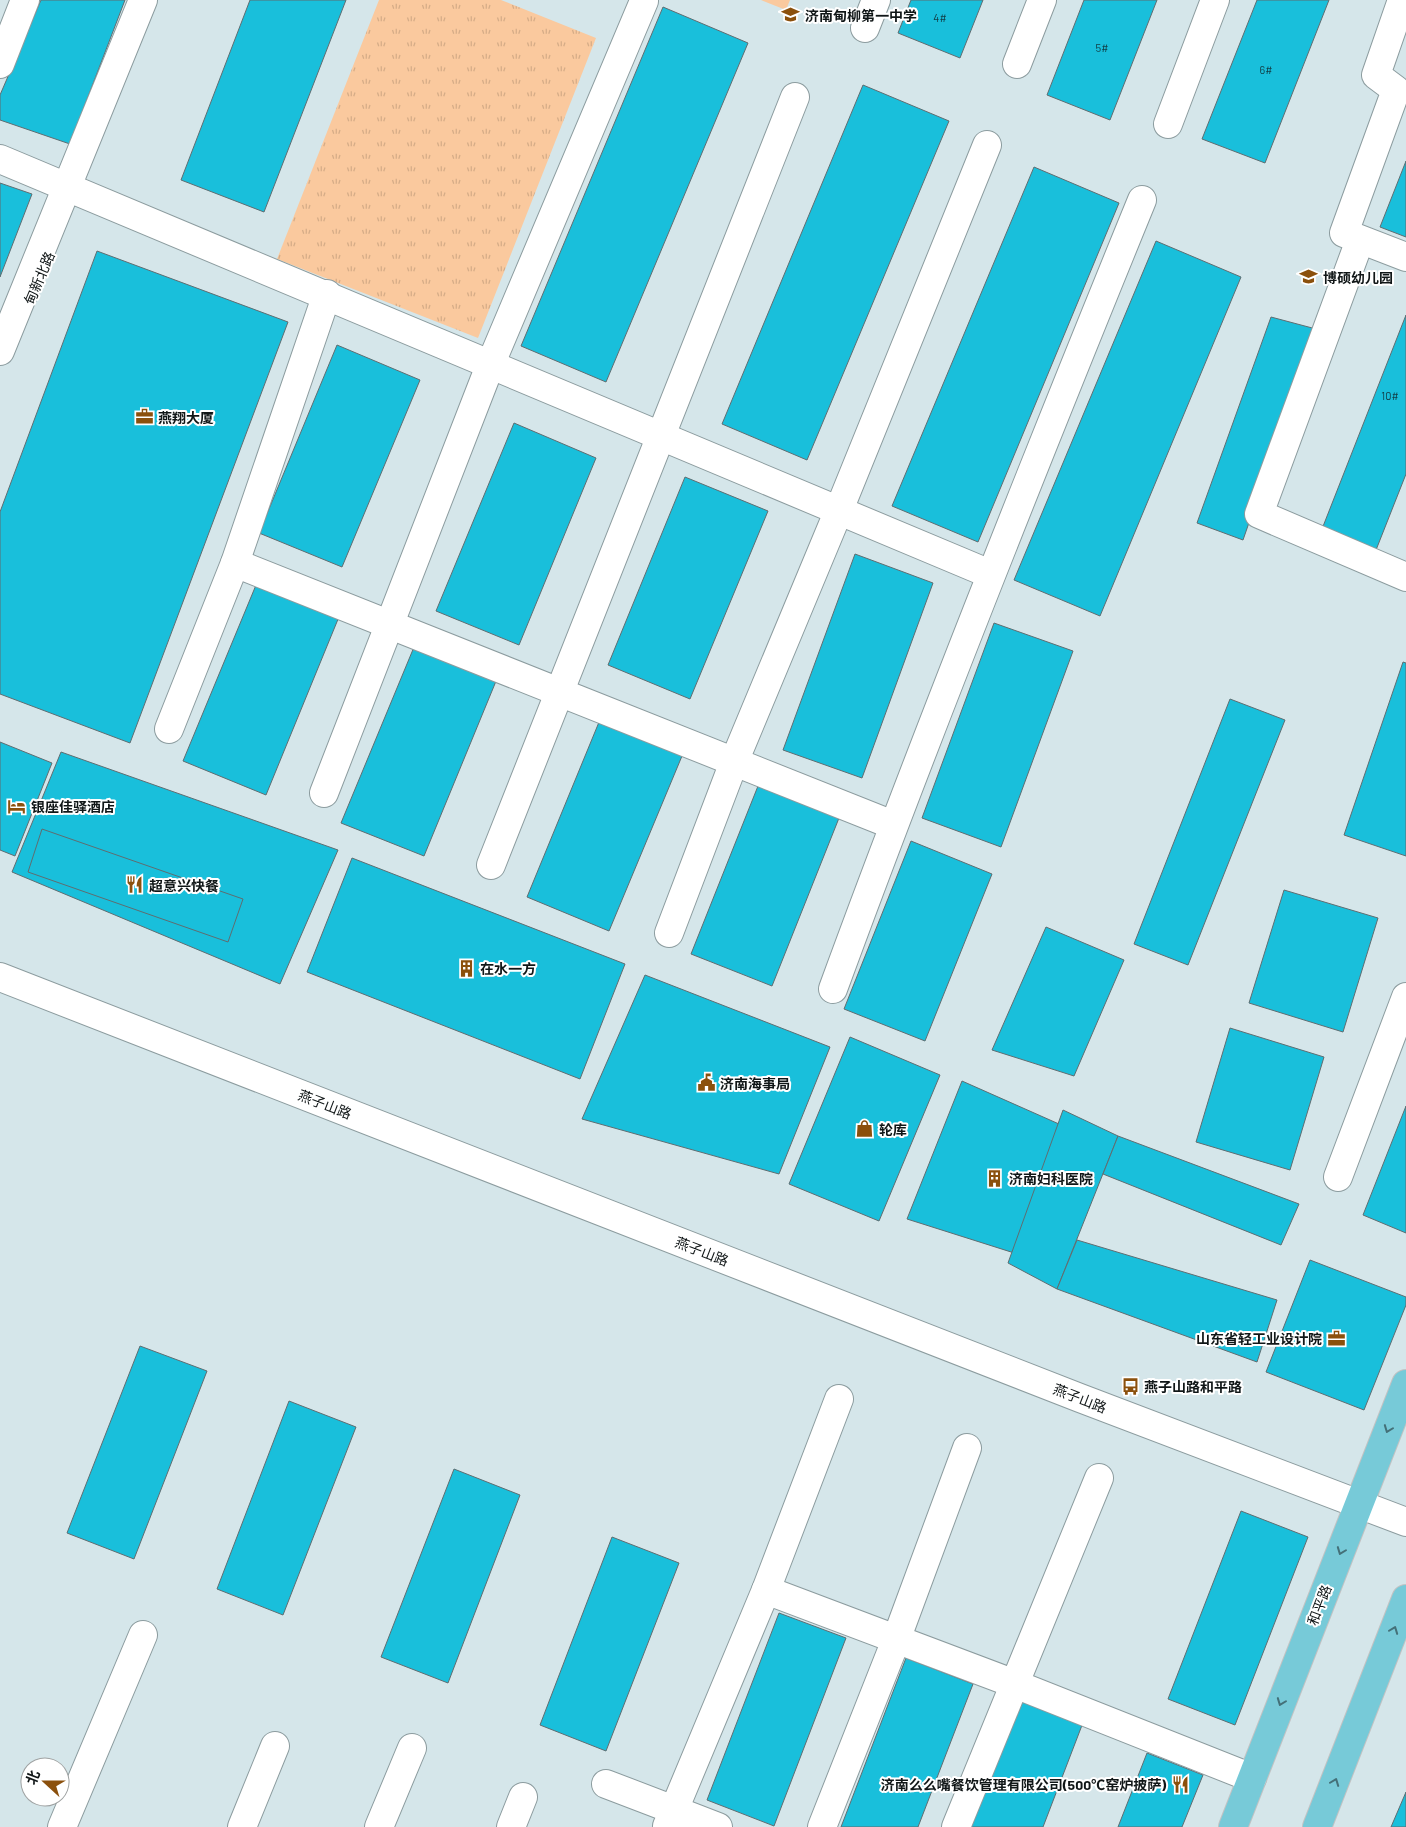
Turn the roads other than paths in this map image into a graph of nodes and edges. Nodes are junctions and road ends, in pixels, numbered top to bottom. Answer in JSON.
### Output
{"nodes":[{"id":1,"x":25,"y":0,"type":"edge"},
{"id":2,"x":144,"y":0,"type":"edge"},
{"id":3,"x":876,"y":0,"type":"edge"},
{"id":4,"x":1042,"y":0,"type":"edge"},
{"id":5,"x":1214,"y":0,"type":"edge"},
{"id":6,"x":1402,"y":0,"type":"edge"},
{"id":7,"x":644,"y":1,"type":"edge"},
{"id":8,"x":864,"y":28,"type":"dead end"},
{"id":9,"x":0,"y":64,"type":"edge"},
{"id":10,"x":1017,"y":64,"type":"dead end"},
{"id":11,"x":795,"y":97,"type":"dead end"},
{"id":12,"x":1168,"y":124,"type":"dead end"},
{"id":13,"x":987,"y":145,"type":"dead end"},
{"id":14,"x":0,"y":158,"type":"edge"},
{"id":15,"x":68,"y":186,"type":"junction"},
{"id":16,"x":1142,"y":200,"type":"dead end"},
{"id":17,"x":1360,"y":240,"type":"junction"},
{"id":18,"x":1406,"y":257,"type":"edge"},
{"id":19,"x":327,"y":294,"type":"junction"},
{"id":20,"x":0,"y":350,"type":"edge"},
{"id":21,"x":491,"y":363,"type":"junction"},
{"id":22,"x":0,"y":371,"type":"edge"},
{"id":23,"x":662,"y":435,"type":"junction"},
{"id":24,"x":840,"y":510,"type":"junction"},
{"id":25,"x":235,"y":563,"type":"junction"},
{"id":26,"x":990,"y":574,"type":"junction"},
{"id":27,"x":1406,"y":577,"type":"edge"},
{"id":28,"x":390,"y":624,"type":"junction"},
{"id":29,"x":559,"y":692,"type":"junction"},
{"id":30,"x":169,"y":729,"type":"dead end"},
{"id":31,"x":734,"y":762,"type":"junction"},
{"id":32,"x":324,"y":793,"type":"dead end"},
{"id":33,"x":893,"y":825,"type":"junction"},
{"id":34,"x":491,"y":865,"type":"dead end"},
{"id":35,"x":669,"y":933,"type":"dead end"},
{"id":36,"x":0,"y":961,"type":"edge"},
{"id":37,"x":0,"y":977,"type":"edge"},
{"id":38,"x":833,"y":989,"type":"dead end"},
{"id":39,"x":1406,"y":997,"type":"edge"},
{"id":40,"x":1338,"y":1177,"type":"dead end"},
{"id":41,"x":1406,"y":1384,"type":"edge"},
{"id":42,"x":839,"y":1399,"type":"dead end"},
{"id":43,"x":967,"y":1448,"type":"dead end"},
{"id":44,"x":1099,"y":1478,"type":"dead end"},
{"id":45,"x":1361,"y":1499,"type":"junction"},
{"id":46,"x":1406,"y":1504,"type":"edge"},
{"id":47,"x":1406,"y":1522,"type":"edge"},
{"id":48,"x":766,"y":1590,"type":"junction"},
{"id":49,"x":1406,"y":1599,"type":"edge"},
{"id":50,"x":142,"y":1635,"type":"dead end"},
{"id":51,"x":896,"y":1640,"type":"junction"},
{"id":52,"x":1015,"y":1684,"type":"junction"},
{"id":53,"x":275,"y":1746,"type":"dead end"},
{"id":54,"x":412,"y":1748,"type":"dead end"},
{"id":55,"x":1252,"y":1778,"type":"junction"},
{"id":56,"x":606,"y":1784,"type":"dead end"},
{"id":57,"x":523,"y":1797,"type":"dead end"},
{"id":58,"x":670,"y":1818,"type":"edge"},
{"id":59,"x":62,"y":1827,"type":"edge"},
{"id":60,"x":242,"y":1827,"type":"edge"},
{"id":61,"x":379,"y":1827,"type":"edge"},
{"id":62,"x":511,"y":1827,"type":"edge"},
{"id":63,"x":718,"y":1827,"type":"edge"},
{"id":64,"x":822,"y":1827,"type":"edge"},
{"id":65,"x":956,"y":1827,"type":"edge"},
{"id":66,"x":1233,"y":1827,"type":"edge"},
{"id":67,"x":1317,"y":1827,"type":"edge"}],
"edges":[{"from":1,"to":9,"type":"street"},
{"from":2,"to":15,"type":"street","name":"甸新北路"},
{"from":3,"to":8,"type":"street"},
{"from":4,"to":10,"type":"street"},
{"from":5,"to":12,"type":"street"},
{"from":6,"to":17,"type":"street"},
{"from":7,"to":21,"type":"street"},
{"from":11,"to":23,"type":"street"},
{"from":13,"to":24,"type":"street"},
{"from":14,"to":15,"type":"street"},
{"from":15,"to":19,"type":"street"},
{"from":15,"to":20,"type":"street","name":"甸新北路"},
{"from":15,"to":22,"type":"street","name":"甸新北路"},
{"from":16,"to":26,"type":"street"},
{"from":17,"to":18,"type":"street"},
{"from":17,"to":27,"type":"street"},
{"from":19,"to":21,"type":"street"},
{"from":19,"to":25,"type":"street"},
{"from":21,"to":23,"type":"street"},
{"from":21,"to":28,"type":"street"},
{"from":23,"to":24,"type":"street"},
{"from":23,"to":29,"type":"street"},
{"from":24,"to":26,"type":"street"},
{"from":24,"to":31,"type":"street"},
{"from":25,"to":28,"type":"street"},
{"from":25,"to":30,"type":"street"},
{"from":26,"to":33,"type":"street"},
{"from":28,"to":29,"type":"street"},
{"from":28,"to":32,"type":"street"},
{"from":29,"to":31,"type":"street"},
{"from":29,"to":34,"type":"street"},
{"from":31,"to":33,"type":"street"},
{"from":31,"to":35,"type":"street"},
{"from":33,"to":38,"type":"street"},
{"from":36,"to":45,"type":"street","name":"燕子山路"},
{"from":37,"to":45,"type":"street","name":"燕子山路"},
{"from":39,"to":40,"type":"street"},
{"from":41,"to":45,"type":"main road","name":"和平路","one_way":true},
{"from":42,"to":48,"type":"street"},
{"from":43,"to":51,"type":"street"},
{"from":44,"to":52,"type":"street"},
{"from":45,"to":46,"type":"street","name":"燕子山路"},
{"from":45,"to":47,"type":"street","name":"燕子山路"},
{"from":45,"to":55,"type":"main road","name":"和平路","one_way":true},
{"from":48,"to":51,"type":"street"},
{"from":48,"to":58,"type":"street"},
{"from":67,"to":49,"type":"main road","one_way":true},
{"from":50,"to":59,"type":"street"},
{"from":51,"to":52,"type":"street"},
{"from":51,"to":64,"type":"street"},
{"from":52,"to":55,"type":"street"},
{"from":52,"to":65,"type":"street"},
{"from":53,"to":60,"type":"street"},
{"from":54,"to":61,"type":"street"},
{"from":55,"to":66,"type":"main road","name":"和平路"},
{"from":56,"to":58,"type":"street"},
{"from":57,"to":62,"type":"street"},
{"from":58,"to":63,"type":"street"}]}
